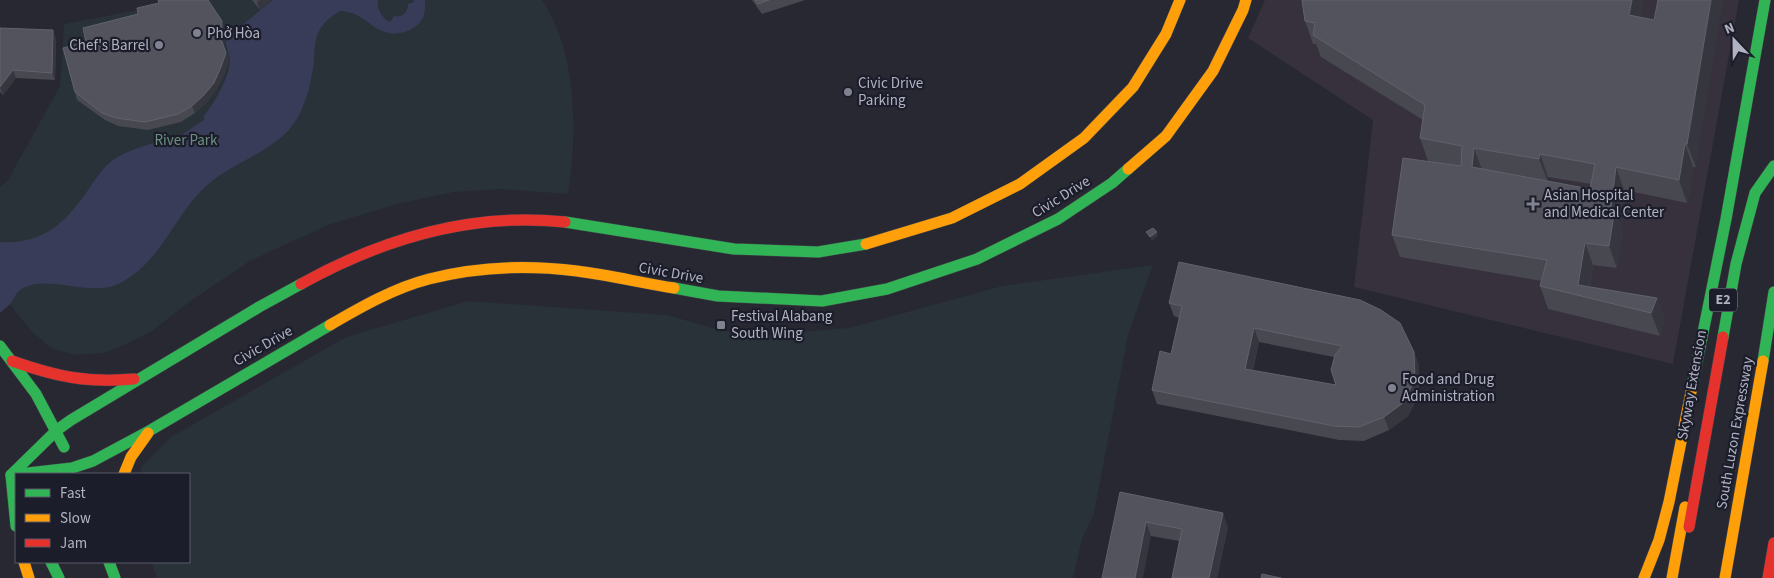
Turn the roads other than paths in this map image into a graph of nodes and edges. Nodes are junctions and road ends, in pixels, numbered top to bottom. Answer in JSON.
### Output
{"nodes":[{"id":1,"x":1180,"y":0,"type":"edge"},
{"id":2,"x":1246,"y":0,"type":"edge"},
{"id":3,"x":1765,"y":0,"type":"edge"},
{"id":4,"x":1774,"y":166,"type":"edge"},
{"id":5,"x":1742,"y":197,"type":"dead end"},
{"id":6,"x":1774,"y":292,"type":"edge"},
{"id":7,"x":0,"y":346,"type":"edge"},
{"id":8,"x":12,"y":361,"type":"junction"},
{"id":9,"x":140,"y":379,"type":"junction"},
{"id":10,"x":56,"y":430,"type":"junction"},
{"id":11,"x":148,"y":431,"type":"junction"},
{"id":12,"x":73,"y":471,"type":"edge"},
{"id":13,"x":13,"y":473,"type":"edge"},
{"id":14,"x":124,"y":473,"type":"edge"},
{"id":15,"x":15,"y":508,"type":"edge"},
{"id":16,"x":1774,"y":543,"type":"edge"},
{"id":17,"x":24,"y":563,"type":"edge"},
{"id":18,"x":52,"y":563,"type":"edge"},
{"id":19,"x":109,"y":563,"type":"edge"},
{"id":20,"x":113,"y":563,"type":"edge"},
{"id":21,"x":29,"y":578,"type":"edge"},
{"id":22,"x":59,"y":578,"type":"edge"},
{"id":23,"x":115,"y":578,"type":"edge"},
{"id":24,"x":1644,"y":578,"type":"edge"},
{"id":25,"x":1672,"y":578,"type":"edge"},
{"id":26,"x":1680,"y":578,"type":"edge"},
{"id":27,"x":1725,"y":578,"type":"edge"},
{"id":28,"x":1768,"y":578,"type":"edge"}],
"edges":[{"from":1,"to":9,"type":"main road"},
{"from":2,"to":11,"type":"main road","name":"Civic Drive"},
{"from":3,"to":24,"type":"main road"},
{"from":4,"to":26,"type":"main road"},
{"from":5,"to":25,"type":"main road","name":"Skyway Extension","number":"E2"},
{"from":6,"to":27,"type":"main road","name":"South Luzon Expressway"},
{"from":7,"to":8,"type":"main road"},
{"from":8,"to":9,"type":"main road"},
{"from":8,"to":10,"type":"main road"},
{"from":9,"to":10,"type":"main road"},
{"from":10,"to":12,"type":"main road"},
{"from":10,"to":13,"type":"main road"},
{"from":11,"to":12,"type":"main road","name":"Civic Drive"},
{"from":11,"to":14,"type":"main road"},
{"from":12,"to":13,"type":"main road","name":"Civic Drive"},
{"from":13,"to":15,"type":"main road"},
{"from":16,"to":28,"type":"main road"},
{"from":17,"to":21,"type":"main road"},
{"from":18,"to":22,"type":"main road"},
{"from":19,"to":23,"type":"main road"},
{"from":20,"to":23,"type":"main road"}]}
